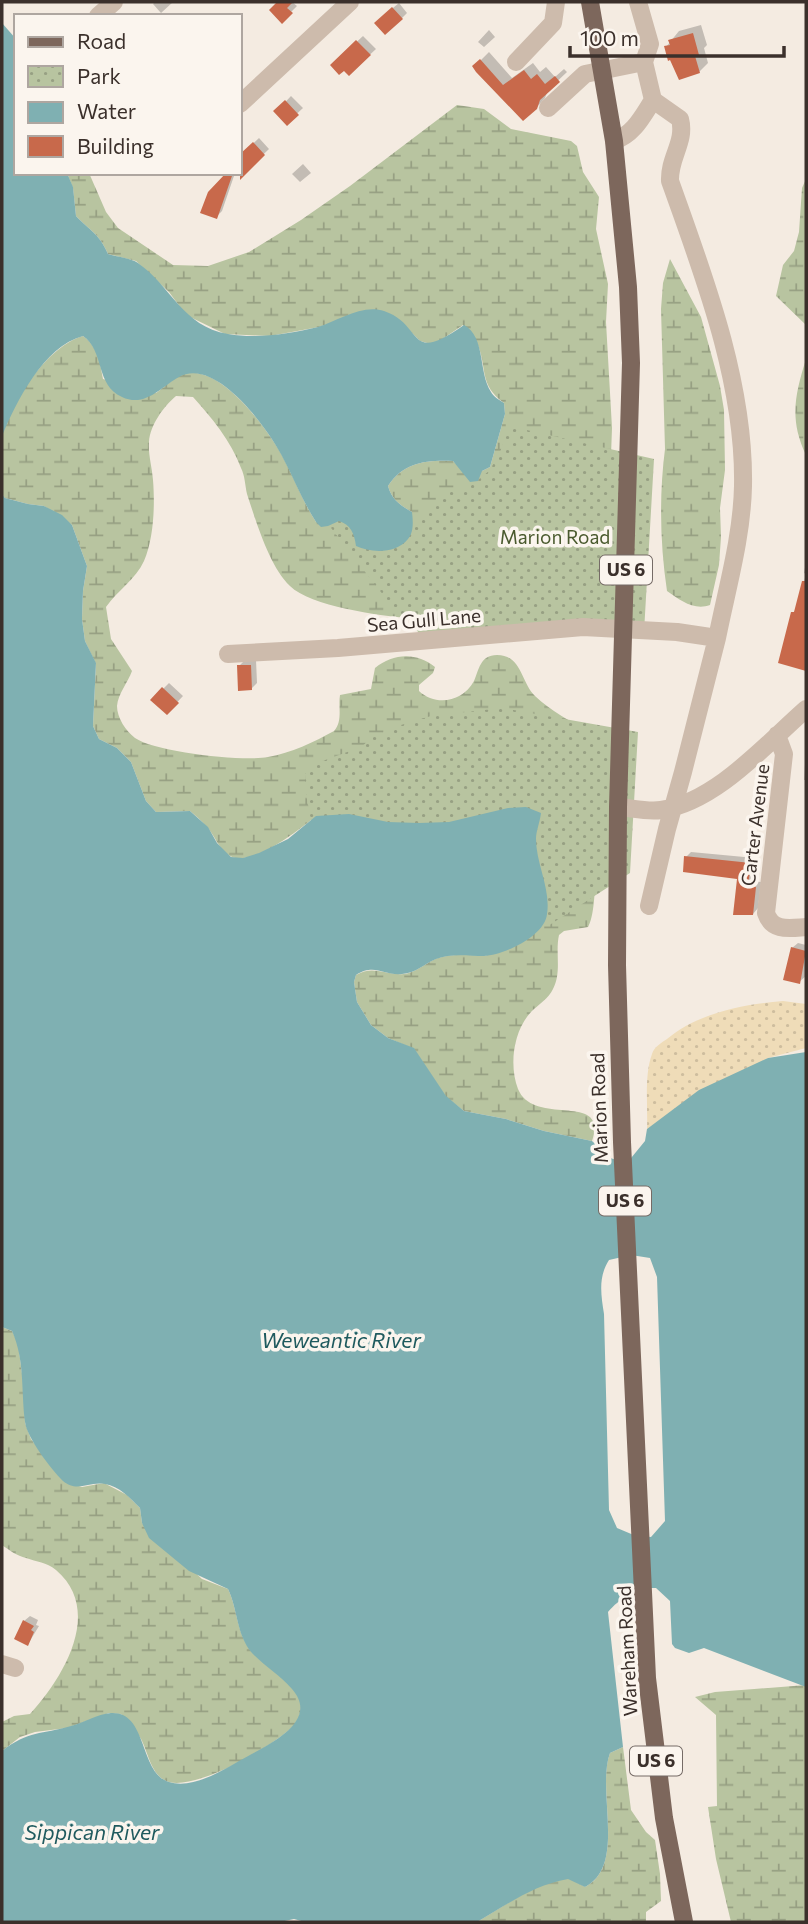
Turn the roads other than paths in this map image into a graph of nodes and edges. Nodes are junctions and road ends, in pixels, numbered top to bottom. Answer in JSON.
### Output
{"nodes":[{"id":1,"x":114,"y":2,"type":"edge"},
{"id":2,"x":350,"y":2,"type":"edge"},
{"id":3,"x":556,"y":2,"type":"edge"},
{"id":4,"x":590,"y":2,"type":"edge"},
{"id":5,"x":638,"y":2,"type":"edge"},
{"id":6,"x":100,"y":14,"type":"edge"},
{"id":7,"x":516,"y":62,"type":"dead end"},
{"id":8,"x":644,"y":62,"type":"junction"},
{"id":9,"x":603,"y":70,"type":"junction"},
{"id":10,"x":653,"y":100,"type":"junction"},
{"id":11,"x":242,"y":102,"type":"edge"},
{"id":12,"x":548,"y":108,"type":"dead end"},
{"id":13,"x":614,"y":141,"type":"junction"},
{"id":14,"x":624,"y":628,"type":"junction"},
{"id":15,"x":717,"y":638,"type":"junction"},
{"id":16,"x":228,"y":654,"type":"dead end"},
{"id":17,"x":806,"y":709,"type":"edge"},
{"id":18,"x":777,"y":735,"type":"junction"},
{"id":19,"x":618,"y":807,"type":"junction"},
{"id":20,"x":673,"y":807,"type":"junction"},
{"id":21,"x":649,"y":906,"type":"dead end"},
{"id":22,"x":806,"y":927,"type":"edge"},
{"id":23,"x":632,"y":1375,"type":"joint"},
{"id":24,"x":684,"y":1922,"type":"edge"}],
"edges":[{"from":1,"to":6,"type":"street"},
{"from":2,"to":11,"type":"street"},
{"from":3,"to":7,"type":"street"},
{"from":4,"to":9,"type":"main road","name":"Marion Road","number":"US 6"},
{"from":5,"to":8,"type":"street"},
{"from":8,"to":9,"type":"street"},
{"from":8,"to":10,"type":"street"},
{"from":9,"to":12,"type":"street"},
{"from":9,"to":13,"type":"main road","name":"Marion Road","number":"US 6"},
{"from":10,"to":13,"type":"street"},
{"from":10,"to":15,"type":"street"},
{"from":13,"to":14,"type":"main road","name":"Marion Road","number":"US 6"},
{"from":14,"to":15,"type":"street","name":"Sea Gull Lane"},
{"from":14,"to":16,"type":"street","name":"Sea Gull Lane"},
{"from":14,"to":19,"type":"main road","name":"Marion Road","number":"US 6"},
{"from":15,"to":20,"type":"street"},
{"from":17,"to":18,"type":"street"},
{"from":18,"to":20,"type":"street"},
{"from":18,"to":22,"type":"street","name":"Carter Avenue"},
{"from":19,"to":20,"type":"street"},
{"from":19,"to":23,"type":"main road","name":"Marion Road","number":"US 6"},
{"from":20,"to":21,"type":"street"},
{"from":23,"to":24,"type":"main road","name":"Wareham Road","number":"US 6"}]}
